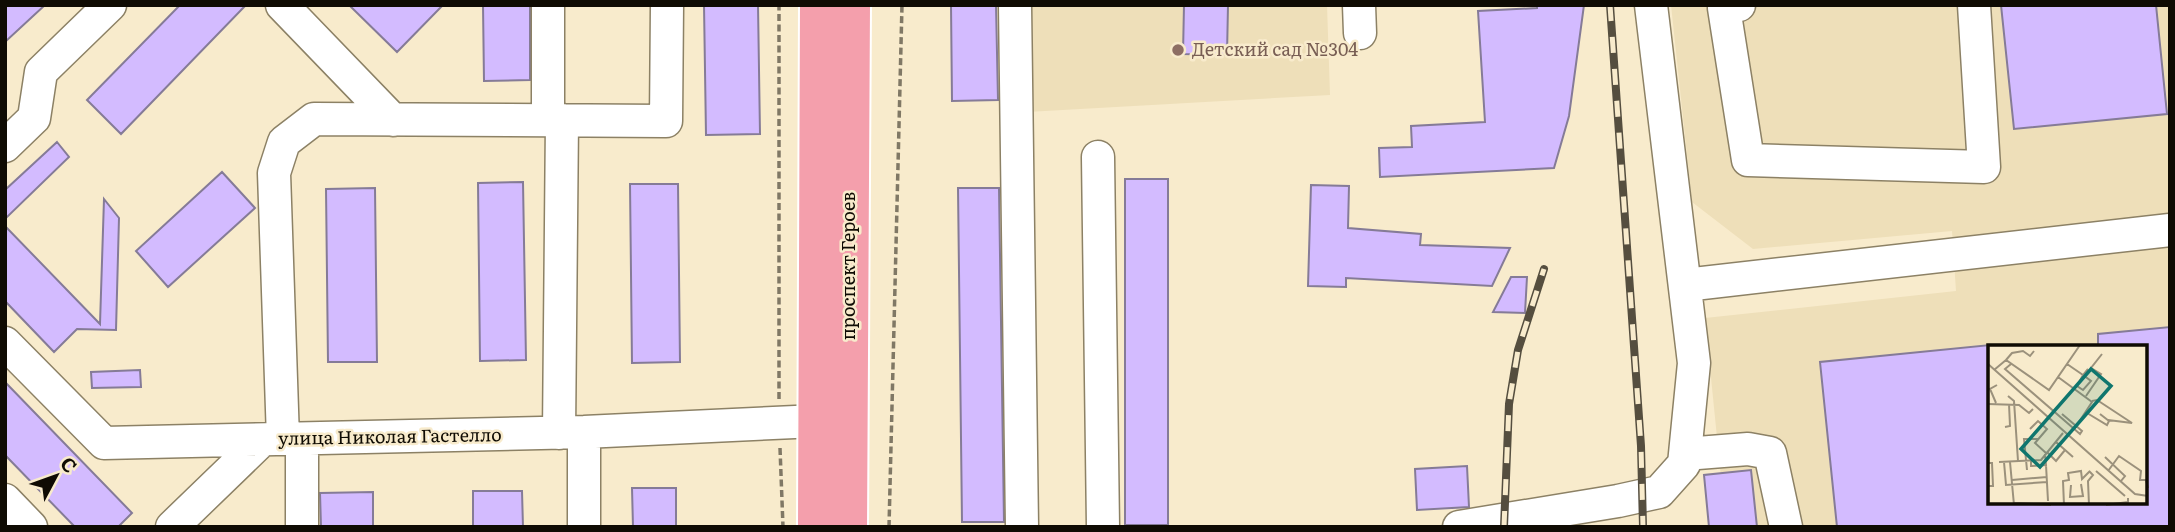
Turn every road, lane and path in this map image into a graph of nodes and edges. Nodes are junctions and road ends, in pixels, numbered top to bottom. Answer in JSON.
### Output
{"nodes":[{"id":1,"x":110,"y":5,"type":"edge"},
{"id":2,"x":282,"y":5,"type":"edge"},
{"id":3,"x":548,"y":5,"type":"edge"},
{"id":4,"x":667,"y":5,"type":"edge"},
{"id":5,"x":779,"y":5,"type":"edge"},
{"id":6,"x":819,"y":5,"type":"edge"},
{"id":7,"x":850,"y":5,"type":"edge"},
{"id":8,"x":902,"y":5,"type":"edge"},
{"id":9,"x":1015,"y":5,"type":"edge"},
{"id":10,"x":1651,"y":5,"type":"edge"},
{"id":11,"x":1739,"y":5,"type":"edge"},
{"id":12,"x":1974,"y":5,"type":"edge"},
{"id":13,"x":393,"y":120,"type":"junction"},
{"id":14,"x":555,"y":120,"type":"junction"},
{"id":15,"x":5,"y":146,"type":"edge"},
{"id":16,"x":1098,"y":157,"type":"dead end"},
{"id":17,"x":2170,"y":230,"type":"edge"},
{"id":18,"x":1685,"y":285,"type":"junction"},
{"id":19,"x":5,"y":343,"type":"edge"},
{"id":20,"x":817,"y":421,"type":"junction"},
{"id":21,"x":779,"y":423,"type":"junction"},
{"id":22,"x":571,"y":433,"type":"junction"},
{"id":23,"x":282,"y":439,"type":"junction"},
{"id":24,"x":1685,"y":454,"type":"junction"},
{"id":25,"x":5,"y":500,"type":"edge"},
{"id":26,"x":31,"y":527,"type":"edge"},
{"id":27,"x":172,"y":527,"type":"edge"},
{"id":28,"x":302,"y":527,"type":"edge"},
{"id":29,"x":584,"y":527,"type":"edge"},
{"id":30,"x":783,"y":527,"type":"edge"},
{"id":31,"x":817,"y":527,"type":"edge"},
{"id":32,"x":848,"y":527,"type":"edge"},
{"id":33,"x":889,"y":527,"type":"edge"},
{"id":34,"x":1022,"y":527,"type":"edge"},
{"id":35,"x":1103,"y":527,"type":"edge"},
{"id":36,"x":1460,"y":527,"type":"edge"},
{"id":37,"x":1786,"y":527,"type":"edge"}],
"edges":[{"from":1,"to":15,"type":"street"},
{"from":2,"to":13,"type":"street"},
{"from":3,"to":14,"type":"street"},
{"from":4,"to":14,"type":"street"},
{"from":5,"to":21,"type":"path"},
{"from":6,"to":20,"type":"main road","name":"проспект Героев"},
{"from":7,"to":32,"type":"main road","name":"проспект Героев"},
{"from":8,"to":33,"type":"path"},
{"from":9,"to":34,"type":"street"},
{"from":10,"to":18,"type":"street"},
{"from":11,"to":12,"type":"street"},
{"from":13,"to":14,"type":"street"},
{"from":13,"to":23,"type":"street"},
{"from":14,"to":22,"type":"street"},
{"from":16,"to":35,"type":"street"},
{"from":17,"to":18,"type":"street"},
{"from":18,"to":24,"type":"street"},
{"from":19,"to":23,"type":"street","name":"улица Николая Гастелло"},
{"from":20,"to":21,"type":"street","name":"улица Николая Гастелло"},
{"from":20,"to":31,"type":"main road","name":"проспект Героев"},
{"from":21,"to":22,"type":"street","name":"улица Николая Гастелло"},
{"from":21,"to":30,"type":"path"},
{"from":22,"to":23,"type":"street","name":"улица Николая Гастелло"},
{"from":22,"to":29,"type":"street"},
{"from":23,"to":27,"type":"street"},
{"from":23,"to":28,"type":"street"},
{"from":24,"to":36,"type":"street"},
{"from":24,"to":37,"type":"street"},
{"from":25,"to":26,"type":"street"}]}
